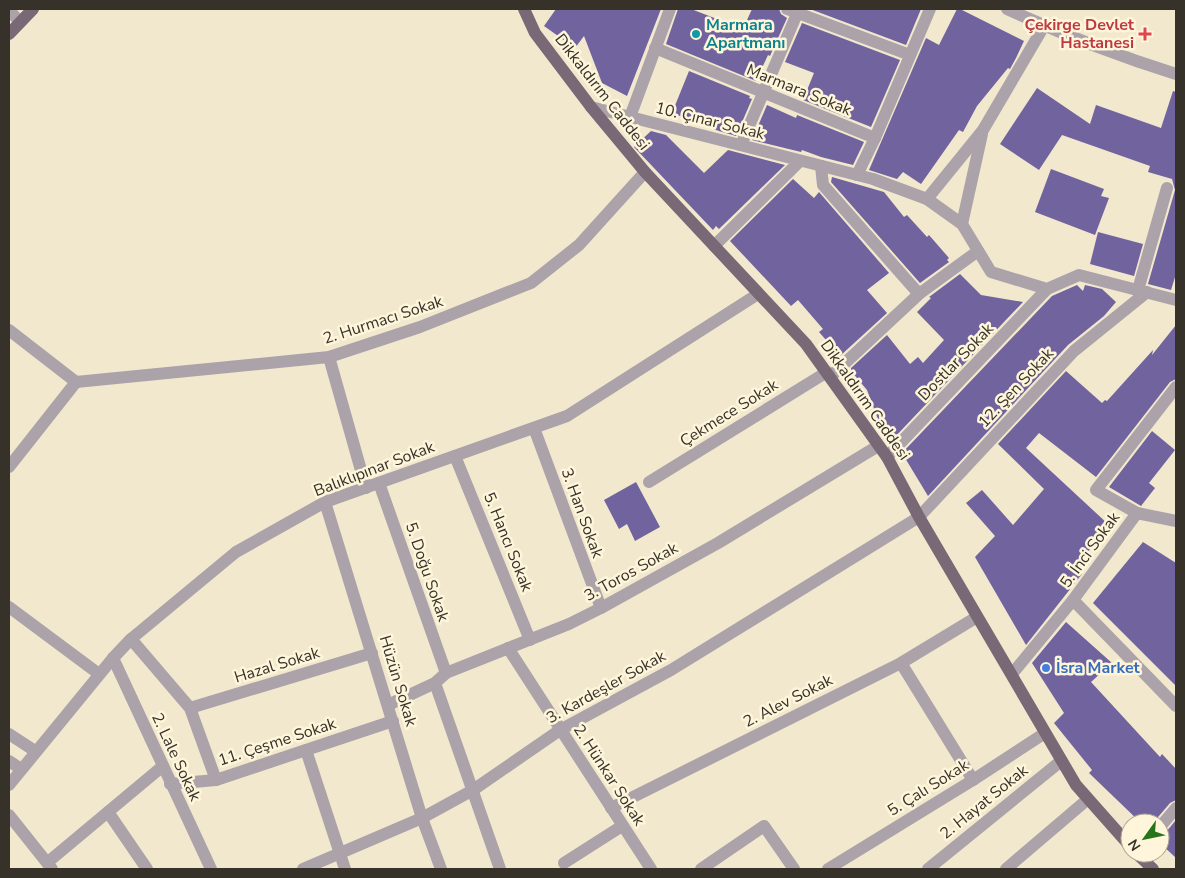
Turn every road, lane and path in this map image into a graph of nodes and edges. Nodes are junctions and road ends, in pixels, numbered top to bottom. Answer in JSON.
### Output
{"nodes":[{"id":1,"x":33,"y":9,"type":"edge"},
{"id":2,"x":524,"y":9,"type":"edge"},
{"id":3,"x":670,"y":9,"type":"edge"},
{"id":4,"x":930,"y":9,"type":"edge"},
{"id":5,"x":1007,"y":9,"type":"edge"},
{"id":6,"x":9,"y":10,"type":"edge"},
{"id":7,"x":794,"y":10,"type":"edge"},
{"id":8,"x":20,"y":22,"type":"junction"},
{"id":9,"x":1044,"y":26,"type":"junction"},
{"id":10,"x":9,"y":34,"type":"edge"},
{"id":11,"x":655,"y":48,"type":"junction"},
{"id":12,"x":910,"y":54,"type":"junction"},
{"id":13,"x":1176,"y":74,"type":"edge"},
{"id":14,"x":764,"y":94,"type":"junction"},
{"id":15,"x":591,"y":107,"type":"junction"},
{"id":16,"x":630,"y":117,"type":"junction"},
{"id":17,"x":983,"y":130,"type":"junction"},
{"id":18,"x":875,"y":138,"type":"junction"},
{"id":19,"x":740,"y":145,"type":"junction"},
{"id":20,"x":800,"y":160,"type":"junction"},
{"id":21,"x":822,"y":166,"type":"junction"},
{"id":22,"x":645,"y":172,"type":"junction"},
{"id":23,"x":857,"y":176,"type":"junction"},
{"id":24,"x":1167,"y":188,"type":"dead end"},
{"id":25,"x":927,"y":198,"type":"junction"},
{"id":26,"x":962,"y":224,"type":"junction"},
{"id":27,"x":714,"y":246,"type":"junction"},
{"id":28,"x":978,"y":251,"type":"junction"},
{"id":29,"x":1047,"y":289,"type":"junction"},
{"id":30,"x":1143,"y":291,"type":"junction"},
{"id":31,"x":758,"y":294,"type":"junction"},
{"id":32,"x":919,"y":294,"type":"junction"},
{"id":33,"x":1176,"y":300,"type":"edge"},
{"id":34,"x":9,"y":330,"type":"edge"},
{"id":35,"x":329,"y":357,"type":"junction"},
{"id":36,"x":828,"y":374,"type":"junction"},
{"id":37,"x":76,"y":382,"type":"junction"},
{"id":38,"x":1176,"y":387,"type":"edge"},
{"id":39,"x":534,"y":428,"type":"junction"},
{"id":40,"x":878,"y":446,"type":"junction"},
{"id":41,"x":455,"y":456,"type":"junction"},
{"id":42,"x":888,"y":457,"type":"junction"},
{"id":43,"x":9,"y":467,"type":"edge"},
{"id":44,"x":649,"y":482,"type":"dead end"},
{"id":45,"x":373,"y":485,"type":"junction"},
{"id":46,"x":326,"y":502,"type":"junction"},
{"id":47,"x":1137,"y":513,"type":"junction"},
{"id":48,"x":919,"y":517,"type":"junction"},
{"id":49,"x":1176,"y":521,"type":"edge"},
{"id":50,"x":1073,"y":600,"type":"junction"},
{"id":51,"x":9,"y":607,"type":"edge"},
{"id":52,"x":601,"y":608,"type":"junction"},
{"id":53,"x":977,"y":617,"type":"junction"},
{"id":54,"x":131,"y":639,"type":"junction"},
{"id":55,"x":530,"y":640,"type":"junction"},
{"id":56,"x":508,"y":648,"type":"junction"},
{"id":57,"x":372,"y":653,"type":"junction"},
{"id":58,"x":112,"y":658,"type":"junction"},
{"id":59,"x":901,"y":663,"type":"junction"},
{"id":60,"x":446,"y":673,"type":"junction"},
{"id":61,"x":99,"y":674,"type":"junction"},
{"id":62,"x":1012,"y":674,"type":"junction"},
{"id":63,"x":435,"y":682,"type":"junction"},
{"id":64,"x":388,"y":705,"type":"junction"},
{"id":65,"x":1176,"y":706,"type":"edge"},
{"id":66,"x":190,"y":708,"type":"junction"},
{"id":67,"x":393,"y":721,"type":"junction"},
{"id":68,"x":560,"y":730,"type":"junction"},
{"id":69,"x":1044,"y":733,"type":"junction"},
{"id":70,"x":9,"y":734,"type":"edge"},
{"id":71,"x":306,"y":750,"type":"junction"},
{"id":72,"x":35,"y":751,"type":"junction"},
{"id":73,"x":1061,"y":760,"type":"junction"},
{"id":74,"x":9,"y":761,"type":"edge"},
{"id":75,"x":163,"y":766,"type":"junction"},
{"id":76,"x":21,"y":769,"type":"junction"},
{"id":77,"x":216,"y":780,"type":"junction"},
{"id":78,"x":973,"y":780,"type":"junction"},
{"id":79,"x":170,"y":784,"type":"junction"},
{"id":80,"x":9,"y":785,"type":"edge"},
{"id":81,"x":473,"y":790,"type":"junction"},
{"id":82,"x":1088,"y":799,"type":"junction"},
{"id":83,"x":611,"y":808,"type":"junction"},
{"id":84,"x":108,"y":812,"type":"junction"},
{"id":85,"x":9,"y":815,"type":"edge"},
{"id":86,"x":422,"y":818,"type":"junction"},
{"id":87,"x":622,"y":826,"type":"junction"},
{"id":88,"x":1120,"y":835,"type":"edge"},
{"id":89,"x":341,"y":853,"type":"junction"},
{"id":90,"x":564,"y":863,"type":"dead end"},
{"id":91,"x":50,"y":866,"type":"edge"},
{"id":92,"x":147,"y":869,"type":"edge"},
{"id":93,"x":211,"y":869,"type":"edge"},
{"id":94,"x":303,"y":869,"type":"edge"},
{"id":95,"x":345,"y":869,"type":"edge"},
{"id":96,"x":441,"y":869,"type":"edge"},
{"id":97,"x":500,"y":869,"type":"edge"},
{"id":98,"x":651,"y":869,"type":"edge"},
{"id":99,"x":701,"y":869,"type":"edge"},
{"id":100,"x":794,"y":869,"type":"edge"},
{"id":101,"x":828,"y":869,"type":"edge"},
{"id":102,"x":928,"y":869,"type":"edge"},
{"id":103,"x":1006,"y":869,"type":"edge"}],
"edges":[{"from":1,"to":8,"type":"main road"},
{"from":2,"to":15,"type":"main road","name":"Dikkaldırım Caddesi"},
{"from":3,"to":11,"type":"street"},
{"from":4,"to":12,"type":"street"},
{"from":5,"to":9,"type":"street"},
{"from":6,"to":8,"type":"street"},
{"from":7,"to":12,"type":"street"},
{"from":7,"to":14,"type":"street"},
{"from":8,"to":10,"type":"main road"},
{"from":9,"to":13,"type":"street"},
{"from":9,"to":17,"type":"street"},
{"from":11,"to":14,"type":"street","name":"Marmara Sokak"},
{"from":11,"to":16,"type":"street"},
{"from":12,"to":18,"type":"street"},
{"from":14,"to":18,"type":"street","name":"Marmara Sokak"},
{"from":14,"to":19,"type":"street"},
{"from":15,"to":16,"type":"street","name":"10. Çınar Sokak"},
{"from":15,"to":22,"type":"main road","name":"Dikkaldırım Caddesi"},
{"from":16,"to":19,"type":"street","name":"10. Çınar Sokak"},
{"from":17,"to":25,"type":"street"},
{"from":17,"to":26,"type":"street"},
{"from":18,"to":23,"type":"street"},
{"from":19,"to":20,"type":"street","name":"10. Çınar Sokak"},
{"from":20,"to":21,"type":"street","name":"10. Çınar Sokak"},
{"from":20,"to":27,"type":"street"},
{"from":21,"to":23,"type":"street","name":"10. Çınar Sokak"},
{"from":21,"to":32,"type":"street"},
{"from":22,"to":27,"type":"main road","name":"Dikkaldırım Caddesi"},
{"from":22,"to":35,"type":"street","name":"2. Hurmacı Sokak"},
{"from":23,"to":25,"type":"street","name":"10. Çınar Sokak"},
{"from":24,"to":30,"type":"street"},
{"from":25,"to":26,"type":"street","name":"10. Çınar Sokak"},
{"from":26,"to":28,"type":"street","name":"10. Çınar Sokak"},
{"from":27,"to":31,"type":"main road","name":"Dikkaldırım Caddesi"},
{"from":28,"to":29,"type":"street","name":"10. Çınar Sokak"},
{"from":28,"to":32,"type":"street"},
{"from":29,"to":30,"type":"street"},
{"from":29,"to":42,"type":"street","name":"Dostlar Sokak"},
{"from":30,"to":33,"type":"street"},
{"from":30,"to":48,"type":"street","name":"12. Şen Sokak"},
{"from":31,"to":36,"type":"main road","name":"Dikkaldırım Caddesi"},
{"from":31,"to":39,"type":"street","name":"Balıklıpınar Sokak"},
{"from":32,"to":36,"type":"street"},
{"from":34,"to":37,"type":"street"},
{"from":35,"to":37,"type":"street","name":"2. Hurmacı Sokak"},
{"from":35,"to":45,"type":"street","name":"5. Doğu Sokak"},
{"from":36,"to":40,"type":"main road","name":"Dikkaldırım Caddesi"},
{"from":36,"to":44,"type":"street","name":"Çekmece Sokak"},
{"from":37,"to":43,"type":"street"},
{"from":38,"to":47,"type":"street","name":"5. İnci Sokak"},
{"from":39,"to":41,"type":"street","name":"Balıklıpınar Sokak"},
{"from":39,"to":52,"type":"street","name":"3. Han Sokak"},
{"from":40,"to":42,"type":"main road","name":"Dikkaldırım Caddesi"},
{"from":40,"to":52,"type":"street","name":"3. Toros Sokak"},
{"from":41,"to":45,"type":"street","name":"Balıklıpınar Sokak"},
{"from":41,"to":55,"type":"street","name":"5. Hancı Sokak"},
{"from":42,"to":48,"type":"main road","name":"Dikkaldırım Caddesi"},
{"from":45,"to":46,"type":"street","name":"Balıklıpınar Sokak"},
{"from":45,"to":60,"type":"street","name":"5. Doğu Sokak"},
{"from":46,"to":54,"type":"street","name":"Balıklıpınar Sokak"},
{"from":46,"to":57,"type":"street","name":"Hüzün Sokak"},
{"from":47,"to":49,"type":"street"},
{"from":47,"to":50,"type":"street","name":"5. İnci Sokak"},
{"from":48,"to":53,"type":"main road","name":"Dikkaldırım Caddesi"},
{"from":48,"to":68,"type":"street","name":"3. Kardeşler Sokak"},
{"from":50,"to":62,"type":"street","name":"5. İnci Sokak"},
{"from":50,"to":65,"type":"street"},
{"from":51,"to":61,"type":"street"},
{"from":52,"to":55,"type":"street","name":"3. Toros Sokak"},
{"from":53,"to":59,"type":"street","name":"2. Alev Sokak"},
{"from":53,"to":62,"type":"main road","name":"Dikkaldırım Caddesi"},
{"from":54,"to":58,"type":"street","name":"Balıklıpınar Sokak"},
{"from":54,"to":66,"type":"street","name":"2. Lale Sokak"},
{"from":55,"to":56,"type":"street","name":"3. Toros Sokak"},
{"from":56,"to":60,"type":"street","name":"3. Toros Sokak"},
{"from":56,"to":68,"type":"street","name":"2. Hünkar Sokak"},
{"from":57,"to":64,"type":"street","name":"Hüzün Sokak"},
{"from":57,"to":66,"type":"street","name":"Hazal Sokak"},
{"from":58,"to":61,"type":"street","name":"Balıklıpınar Sokak"},
{"from":58,"to":75,"type":"street","name":"2. Lale Sokak"},
{"from":59,"to":78,"type":"street"},
{"from":59,"to":83,"type":"street","name":"2. Alev Sokak"},
{"from":60,"to":63,"type":"street","name":"3. Toros Sokak"},
{"from":61,"to":72,"type":"street","name":"Balıklıpınar Sokak"},
{"from":62,"to":69,"type":"main road","name":"Dikkaldırım Caddesi"},
{"from":63,"to":64,"type":"street","name":"3. Toros Sokak"},
{"from":63,"to":81,"type":"street"},
{"from":64,"to":67,"type":"street","name":"Hüzün Sokak"},
{"from":66,"to":77,"type":"street","name":"2. Lale Sokak"},
{"from":67,"to":71,"type":"street","name":"11. Çeşme Sokak"},
{"from":67,"to":86,"type":"street","name":"Hüzün Sokak"},
{"from":68,"to":81,"type":"street","name":"3. Kardeşler Sokak"},
{"from":68,"to":83,"type":"street","name":"2. Hünkar Sokak"},
{"from":69,"to":73,"type":"main road","name":"Dikkaldırım Caddesi"},
{"from":69,"to":78,"type":"street","name":"5. Çalı Sokak"},
{"from":70,"to":72,"type":"street"},
{"from":71,"to":77,"type":"street","name":"11. Çeşme Sokak"},
{"from":71,"to":89,"type":"street"},
{"from":72,"to":76,"type":"street","name":"Balıklıpınar Sokak"},
{"from":73,"to":82,"type":"main road","name":"Dikkaldırım Caddesi"},
{"from":73,"to":102,"type":"street","name":"2. Hayat Sokak"},
{"from":74,"to":76,"type":"street"},
{"from":75,"to":79,"type":"street","name":"2. Lale Sokak"},
{"from":75,"to":84,"type":"street"},
{"from":76,"to":80,"type":"street","name":"Balıklıpınar Sokak"},
{"from":77,"to":79,"type":"street","name":"11. Çeşme Sokak"},
{"from":78,"to":101,"type":"street","name":"5. Çalı Sokak"},
{"from":79,"to":93,"type":"street","name":"2. Lale Sokak"},
{"from":81,"to":86,"type":"street","name":"3. Kardeşler Sokak"},
{"from":81,"to":97,"type":"street"},
{"from":82,"to":88,"type":"main road","name":"Dikkaldırım Caddesi"},
{"from":82,"to":103,"type":"street"},
{"from":83,"to":87,"type":"street","name":"2. Hünkar Sokak"},
{"from":84,"to":91,"type":"street"},
{"from":84,"to":92,"type":"street"},
{"from":85,"to":91,"type":"street"},
{"from":86,"to":89,"type":"street","name":"3. Kardeşler Sokak"},
{"from":86,"to":96,"type":"street","name":"Hüzün Sokak"},
{"from":87,"to":90,"type":"street"},
{"from":87,"to":98,"type":"street","name":"2. Hünkar Sokak"},
{"from":89,"to":94,"type":"street","name":"3. Kardeşler Sokak"},
{"from":89,"to":95,"type":"street"},
{"from":99,"to":100,"type":"street"}]}
